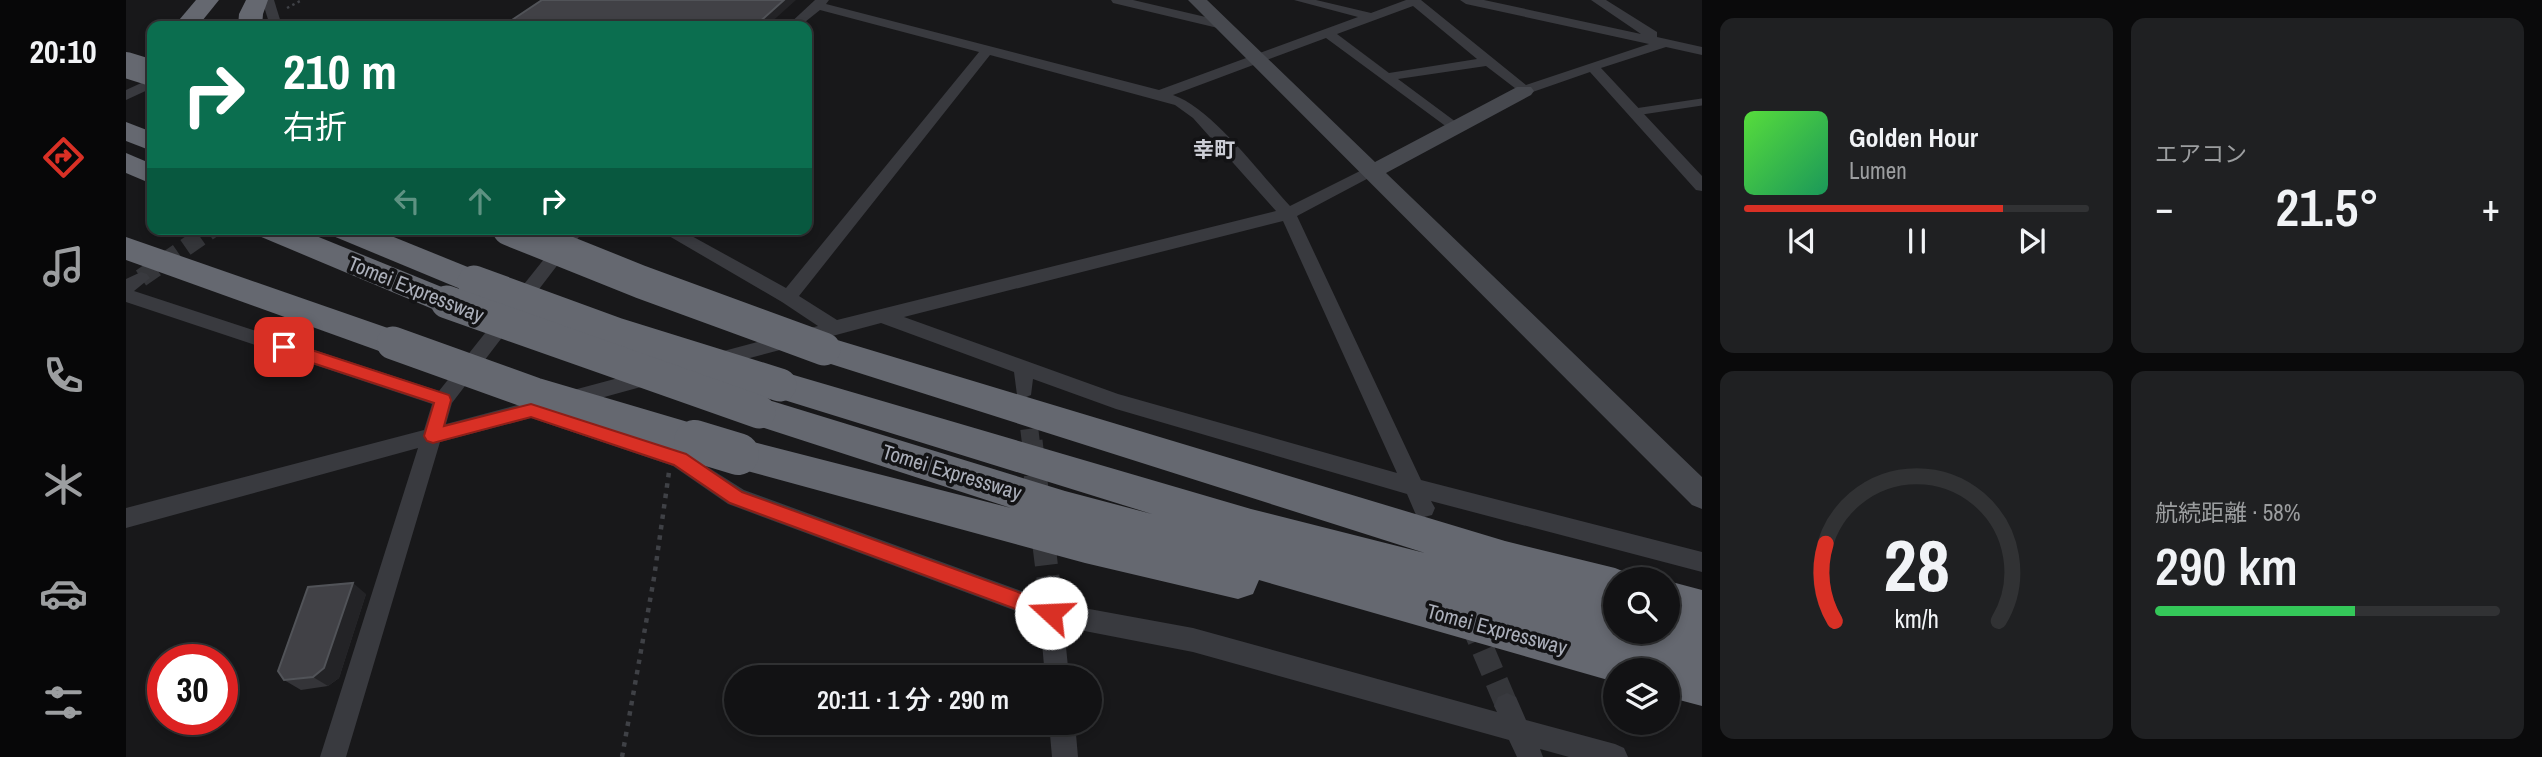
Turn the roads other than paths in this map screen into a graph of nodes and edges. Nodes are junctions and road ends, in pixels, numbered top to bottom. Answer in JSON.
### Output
{"nodes":[{"id":1,"x":268,"y":0,"type":"edge"},
{"id":2,"x":1117,"y":0,"type":"edge"},
{"id":3,"x":1196,"y":0,"type":"edge"},
{"id":4,"x":1300,"y":0,"type":"edge"},
{"id":5,"x":1466,"y":0,"type":"edge"},
{"id":6,"x":1597,"y":0,"type":"edge"},
{"id":7,"x":1414,"y":1,"type":"edge"},
{"id":8,"x":820,"y":2,"type":"edge"},
{"id":9,"x":269,"y":14,"type":"edge"},
{"id":10,"x":1374,"y":17,"type":"junction"},
{"id":11,"x":252,"y":21,"type":"edge"},
{"id":12,"x":799,"y":21,"type":"edge"},
{"id":13,"x":1222,"y":25,"type":"junction"},
{"id":14,"x":1328,"y":34,"type":"junction"},
{"id":15,"x":1665,"y":43,"type":"junction"},
{"id":16,"x":987,"y":50,"type":"junction"},
{"id":17,"x":1702,"y":51,"type":"edge"},
{"id":18,"x":147,"y":59,"type":"edge"},
{"id":19,"x":1258,"y":59,"type":"junction"},
{"id":20,"x":1488,"y":62,"type":"junction"},
{"id":21,"x":126,"y":65,"type":"edge"},
{"id":22,"x":1592,"y":66,"type":"junction"},
{"id":23,"x":1702,"y":66,"type":"edge"},
{"id":24,"x":147,"y":72,"type":"edge"},
{"id":25,"x":126,"y":75,"type":"edge"},
{"id":26,"x":1387,"y":77,"type":"junction"},
{"id":27,"x":147,"y":85,"type":"edge"},
{"id":28,"x":1524,"y":91,"type":"junction"},
{"id":29,"x":1160,"y":95,"type":"junction"},
{"id":30,"x":126,"y":96,"type":"edge"},
{"id":31,"x":1702,"y":102,"type":"edge"},
{"id":32,"x":1635,"y":112,"type":"junction"},
{"id":33,"x":1455,"y":128,"type":"junction"},
{"id":34,"x":126,"y":130,"type":"edge"},
{"id":35,"x":147,"y":140,"type":"edge"},
{"id":36,"x":126,"y":162,"type":"edge"},
{"id":37,"x":147,"y":172,"type":"edge"},
{"id":38,"x":1372,"y":172,"type":"junction"},
{"id":39,"x":1702,"y":186,"type":"edge"},
{"id":40,"x":1288,"y":214,"type":"junction"},
{"id":41,"x":126,"y":228,"type":"edge"},
{"id":42,"x":288,"y":235,"type":"edge"},
{"id":43,"x":355,"y":235,"type":"edge"},
{"id":44,"x":524,"y":235,"type":"edge"},
{"id":45,"x":548,"y":235,"type":"edge"},
{"id":46,"x":572,"y":235,"type":"edge"},
{"id":47,"x":676,"y":235,"type":"edge"},
{"id":48,"x":126,"y":248,"type":"edge"},
{"id":49,"x":641,"y":282,"type":"junction"},
{"id":50,"x":460,"y":292,"type":"junction"},
{"id":51,"x":126,"y":295,"type":"edge"},
{"id":52,"x":788,"y":297,"type":"junction"},
{"id":53,"x":884,"y":317,"type":"junction"},
{"id":54,"x":352,"y":329,"type":"junction"},
{"id":55,"x":829,"y":338,"type":"junction"},
{"id":56,"x":1023,"y":368,"type":"junction"},
{"id":57,"x":1024,"y":390,"type":"tunnel mouth"},
{"id":58,"x":770,"y":399,"type":"junction"},
{"id":59,"x":443,"y":400,"type":"junction"},
{"id":60,"x":531,"y":410,"type":"junction"},
{"id":61,"x":433,"y":436,"type":"junction"},
{"id":62,"x":1414,"y":487,"type":"junction"},
{"id":63,"x":1702,"y":496,"type":"edge"},
{"id":64,"x":1424,"y":508,"type":"dead end"},
{"id":65,"x":126,"y":518,"type":"edge"},
{"id":66,"x":1702,"y":562,"type":"edge"},
{"id":67,"x":1603,"y":585,"type":"edge"},
{"id":68,"x":1049,"y":586,"type":"tunnel mouth"},
{"id":69,"x":1680,"y":604,"type":"edge"},
{"id":70,"x":1702,"y":610,"type":"edge"},
{"id":71,"x":1051,"y":613,"type":"junction"},
{"id":72,"x":1603,"y":619,"type":"edge"},
{"id":73,"x":1680,"y":638,"type":"edge"},
{"id":74,"x":1702,"y":644,"type":"edge"},
{"id":75,"x":1607,"y":658,"type":"edge"},
{"id":76,"x":1603,"y":664,"type":"edge"},
{"id":77,"x":1056,"y":665,"type":"edge"},
{"id":78,"x":1680,"y":680,"type":"edge"},
{"id":79,"x":1702,"y":686,"type":"edge"},
{"id":80,"x":1507,"y":706,"type":"tunnel mouth"},
{"id":81,"x":1518,"y":731,"type":"junction"},
{"id":82,"x":1063,"y":735,"type":"edge"},
{"id":83,"x":333,"y":757,"type":"edge"},
{"id":84,"x":1065,"y":757,"type":"edge"},
{"id":85,"x":1530,"y":757,"type":"edge"},
{"id":86,"x":1615,"y":757,"type":"edge"}],
"edges":[{"from":1,"to":9,"type":"street"},
{"from":2,"to":13,"type":"street"},
{"from":3,"to":13,"type":"street"},
{"from":4,"to":10,"type":"street"},
{"from":5,"to":15,"type":"street"},
{"from":6,"to":15,"type":"street"},
{"from":7,"to":10,"type":"street"},
{"from":7,"to":20,"type":"street"},
{"from":8,"to":12,"type":"street"},
{"from":8,"to":16,"type":"street"},
{"from":9,"to":11,"type":"highway"},
{"from":10,"to":14,"type":"street"},
{"from":13,"to":19,"type":"street"},
{"from":14,"to":19,"type":"street"},
{"from":14,"to":26,"type":"street"},
{"from":15,"to":17,"type":"street"},
{"from":15,"to":22,"type":"street"},
{"from":15,"to":23,"type":"street"},
{"from":16,"to":29,"type":"street"},
{"from":16,"to":52,"type":"street"},
{"from":18,"to":25,"type":"highway"},
{"from":19,"to":29,"type":"street"},
{"from":19,"to":38,"type":"street"},
{"from":20,"to":26,"type":"street"},
{"from":20,"to":28,"type":"street"},
{"from":21,"to":24,"type":"highway","bridge":true},
{"from":22,"to":28,"type":"street"},
{"from":22,"to":32,"type":"street"},
{"from":26,"to":33,"type":"street"},
{"from":27,"to":30,"type":"street"},
{"from":28,"to":33,"type":"street"},
{"from":29,"to":40,"type":"street"},
{"from":31,"to":32,"type":"lane"},
{"from":32,"to":39,"type":"street"},
{"from":33,"to":38,"type":"street"},
{"from":34,"to":35,"type":"highway"},
{"from":36,"to":37,"type":"highway"},
{"from":38,"to":40,"type":"street"},
{"from":38,"to":63,"type":"street"},
{"from":40,"to":53,"type":"street"},
{"from":40,"to":62,"type":"street"},
{"from":41,"to":54,"type":"highway"},
{"from":42,"to":50,"type":"highway","name":"Tomei Expressway"},
{"from":43,"to":50,"type":"highway","name":"Tomei Expressway"},
{"from":44,"to":49,"type":"highway","bridge":true},
{"from":45,"to":49,"type":"highway","bridge":true},
{"from":46,"to":59,"type":"street"},
{"from":47,"to":52,"type":"street"},
{"from":48,"to":54,"type":"highway"},
{"from":49,"to":55,"type":"highway","bridge":true},
{"from":50,"to":58,"type":"highway","name":"Tomei Expressway","bridge":true},
{"from":51,"to":59,"type":"street"},
{"from":52,"to":55,"type":"street"},
{"from":53,"to":55,"type":"street"},
{"from":53,"to":56,"type":"street"},
{"from":54,"to":76,"type":"highway","bridge":true},
{"from":55,"to":60,"type":"street"},
{"from":55,"to":67,"type":"highway"},
{"from":56,"to":57,"type":"street"},
{"from":56,"to":62,"type":"street"},
{"from":58,"to":72,"type":"highway","name":"Tomei Expressway"},
{"from":58,"to":75,"type":"highway","name":"Tomei Expressway"},
{"from":59,"to":61,"type":"street"},
{"from":60,"to":61,"type":"street"},
{"from":60,"to":71,"type":"street"},
{"from":61,"to":65,"type":"street"},
{"from":61,"to":83,"type":"street"},
{"from":62,"to":64,"type":"street"},
{"from":62,"to":66,"type":"street"},
{"from":68,"to":71,"type":"street"},
{"from":69,"to":70,"type":"highway"},
{"from":71,"to":77,"type":"street"},
{"from":71,"to":81,"type":"street"},
{"from":73,"to":74,"type":"highway"},
{"from":78,"to":79,"type":"highway"},
{"from":80,"to":81,"type":"street"},
{"from":81,"to":85,"type":"street"},
{"from":81,"to":86,"type":"street"},
{"from":82,"to":84,"type":"street"}]}
